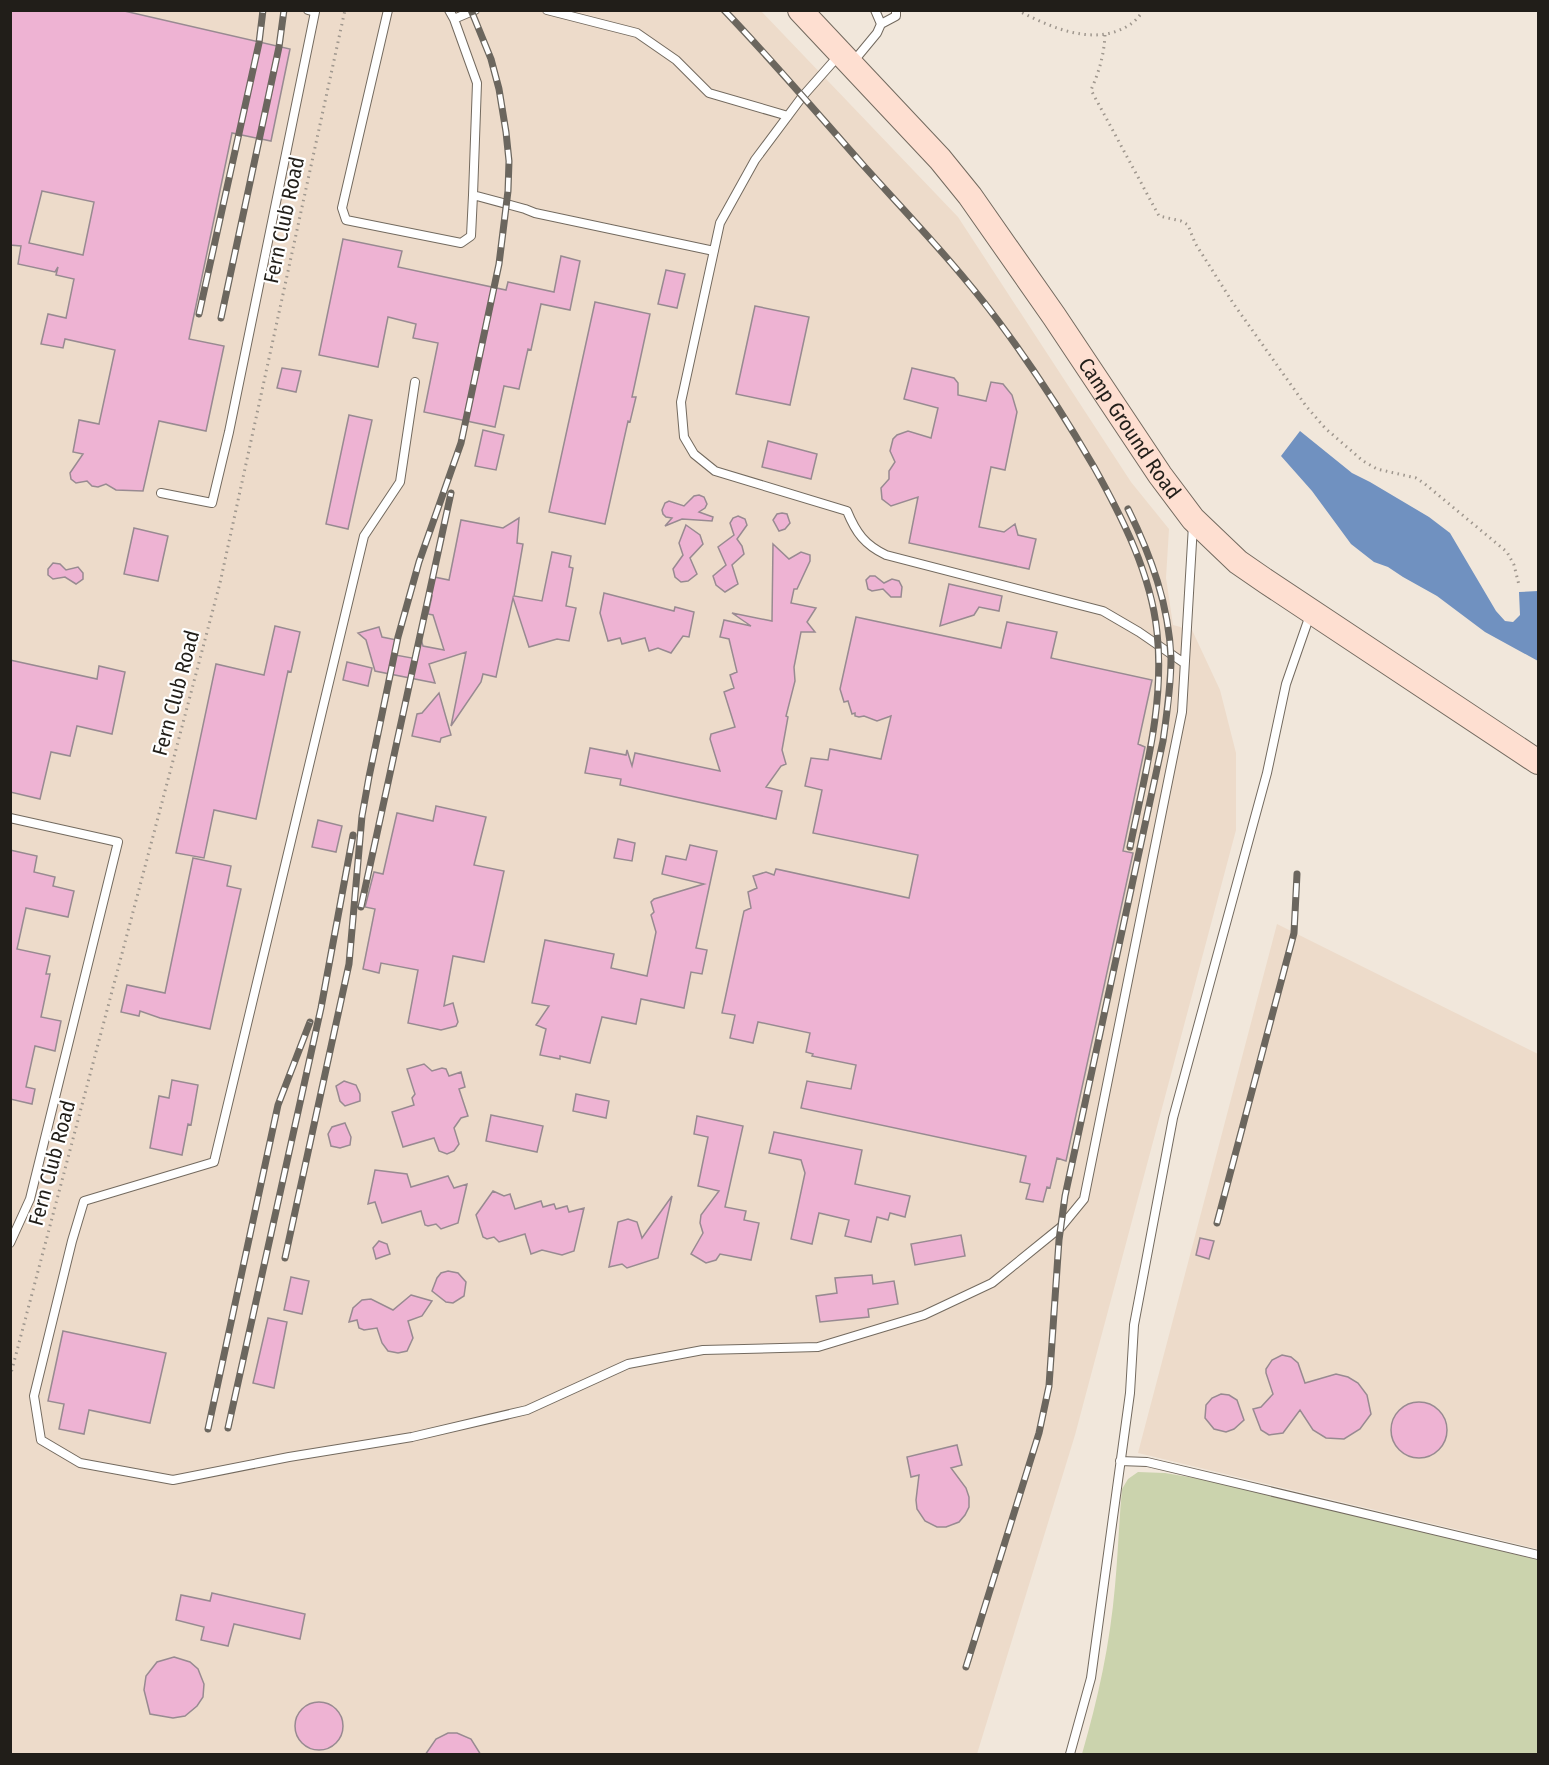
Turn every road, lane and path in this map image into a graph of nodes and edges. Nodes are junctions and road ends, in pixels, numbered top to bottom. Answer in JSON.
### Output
{"nodes":[{"id":1,"x":345,"y":10,"type":"edge"},
{"id":2,"x":388,"y":10,"type":"edge"},
{"id":3,"x":475,"y":10,"type":"edge"},
{"id":4,"x":547,"y":10,"type":"edge"},
{"id":5,"x":800,"y":10,"type":"edge"},
{"id":6,"x":875,"y":10,"type":"edge"},
{"id":7,"x":896,"y":10,"type":"edge"},
{"id":8,"x":1017,"y":10,"type":"edge"},
{"id":9,"x":1143,"y":10,"type":"edge"},
{"id":10,"x":312,"y":11,"type":"edge"},
{"id":11,"x":452,"y":14,"type":"edge"},
{"id":12,"x":881,"y":24,"type":"junction"},
{"id":13,"x":1105,"y":35,"type":"junction"},
{"id":14,"x":845,"y":59,"type":"junction"},
{"id":15,"x":788,"y":116,"type":"junction"},
{"id":16,"x":473,"y":195,"type":"junction"},
{"id":17,"x":714,"y":251,"type":"junction"},
{"id":18,"x":415,"y":382,"type":"dead end"},
{"id":19,"x":161,"y":493,"type":"dead end"},
{"id":20,"x":1193,"y":519,"type":"junction"},
{"id":21,"x":1519,"y":585,"type":"dead end"},
{"id":22,"x":1311,"y":611,"type":"junction"},
{"id":23,"x":1184,"y":663,"type":"junction"},
{"id":24,"x":1539,"y":762,"type":"edge"},
{"id":25,"x":10,"y":818,"type":"edge"},
{"id":26,"x":10,"y":1243,"type":"edge"},
{"id":27,"x":10,"y":1377,"type":"edge"},
{"id":28,"x":1120,"y":1461,"type":"junction"},
{"id":29,"x":1539,"y":1555,"type":"edge"},
{"id":30,"x":1070,"y":1755,"type":"edge"}],
"edges":[{"from":1,"to":27,"type":"path","name":"Fern Club Road"},
{"from":2,"to":16,"type":"lane"},
{"from":3,"to":11,"type":"lane"},
{"from":4,"to":15,"type":"lane"},
{"from":5,"to":14,"type":"street","name":"Camp Ground Road"},
{"from":6,"to":12,"type":"lane"},
{"from":7,"to":12,"type":"lane"},
{"from":8,"to":13,"type":"path"},
{"from":9,"to":13,"type":"path"},
{"from":10,"to":19,"type":"lane"},
{"from":11,"to":16,"type":"lane"},
{"from":12,"to":14,"type":"lane"},
{"from":13,"to":21,"type":"path"},
{"from":14,"to":15,"type":"lane"},
{"from":14,"to":20,"type":"street","name":"Camp Ground Road"},
{"from":15,"to":17,"type":"lane"},
{"from":16,"to":17,"type":"lane"},
{"from":17,"to":23,"type":"lane"},
{"from":18,"to":23,"type":"lane"},
{"from":20,"to":22,"type":"street","name":"Camp Ground Road"},
{"from":20,"to":23,"type":"lane"},
{"from":22,"to":24,"type":"street","name":"Camp Ground Road"},
{"from":22,"to":28,"type":"lane"},
{"from":25,"to":26,"type":"lane"},
{"from":28,"to":29,"type":"lane"},
{"from":28,"to":30,"type":"lane"}]}
